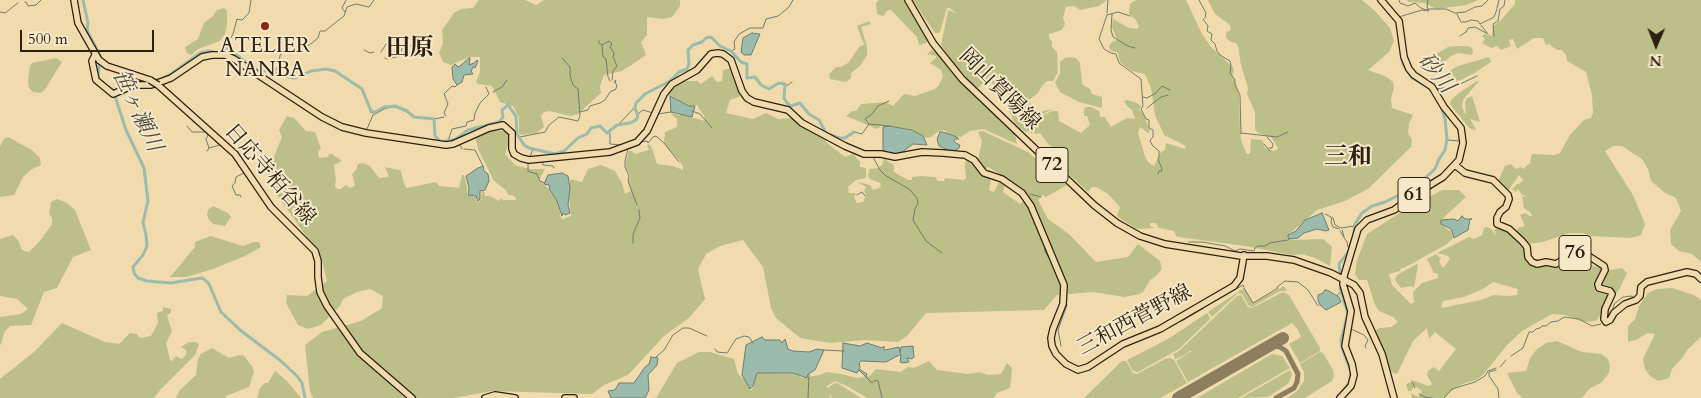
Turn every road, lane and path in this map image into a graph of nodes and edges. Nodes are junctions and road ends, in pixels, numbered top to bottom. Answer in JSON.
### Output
{"nodes":[{"id":1,"x":74,"y":0,"type":"edge"},
{"id":2,"x":909,"y":0,"type":"edge"},
{"id":3,"x":1381,"y":0,"type":"edge"},
{"id":4,"x":99,"y":60,"type":"junction"},
{"id":5,"x":1455,"y":165,"type":"junction"},
{"id":6,"x":1244,"y":255,"type":"junction"},
{"id":7,"x":1343,"y":279,"type":"junction"},
{"id":8,"x":1701,"y":279,"type":"edge"},
{"id":9,"x":412,"y":398,"type":"edge"},
{"id":10,"x":484,"y":398,"type":"edge"},
{"id":11,"x":515,"y":398,"type":"edge"},
{"id":12,"x":565,"y":398,"type":"edge"},
{"id":13,"x":574,"y":398,"type":"edge"},
{"id":14,"x":1340,"y":398,"type":"edge"},
{"id":15,"x":1394,"y":398,"type":"edge"}],
"edges":[{"from":1,"to":4,"type":"main road"},
{"from":2,"to":6,"type":"main road","name":"岡山賀陽線","number":"72"},
{"from":3,"to":5,"type":"main road","number":"61"},
{"from":4,"to":6,"type":"main road","name":"三和西菅野線"},
{"from":4,"to":9,"type":"main road","name":"日応寺栢谷線","bridge":true},
{"from":5,"to":7,"type":"main road","number":"61"},
{"from":5,"to":8,"type":"main road","number":"76"},
{"from":6,"to":7,"type":"main road","name":"岡山賀陽線","number":"72"},
{"from":7,"to":14,"type":"main road","number":"61"},
{"from":7,"to":15,"type":"main road","name":"岡山賀陽線","number":"72"},
{"from":10,"to":11,"type":"main road"},
{"from":12,"to":13,"type":"main road"}]}
